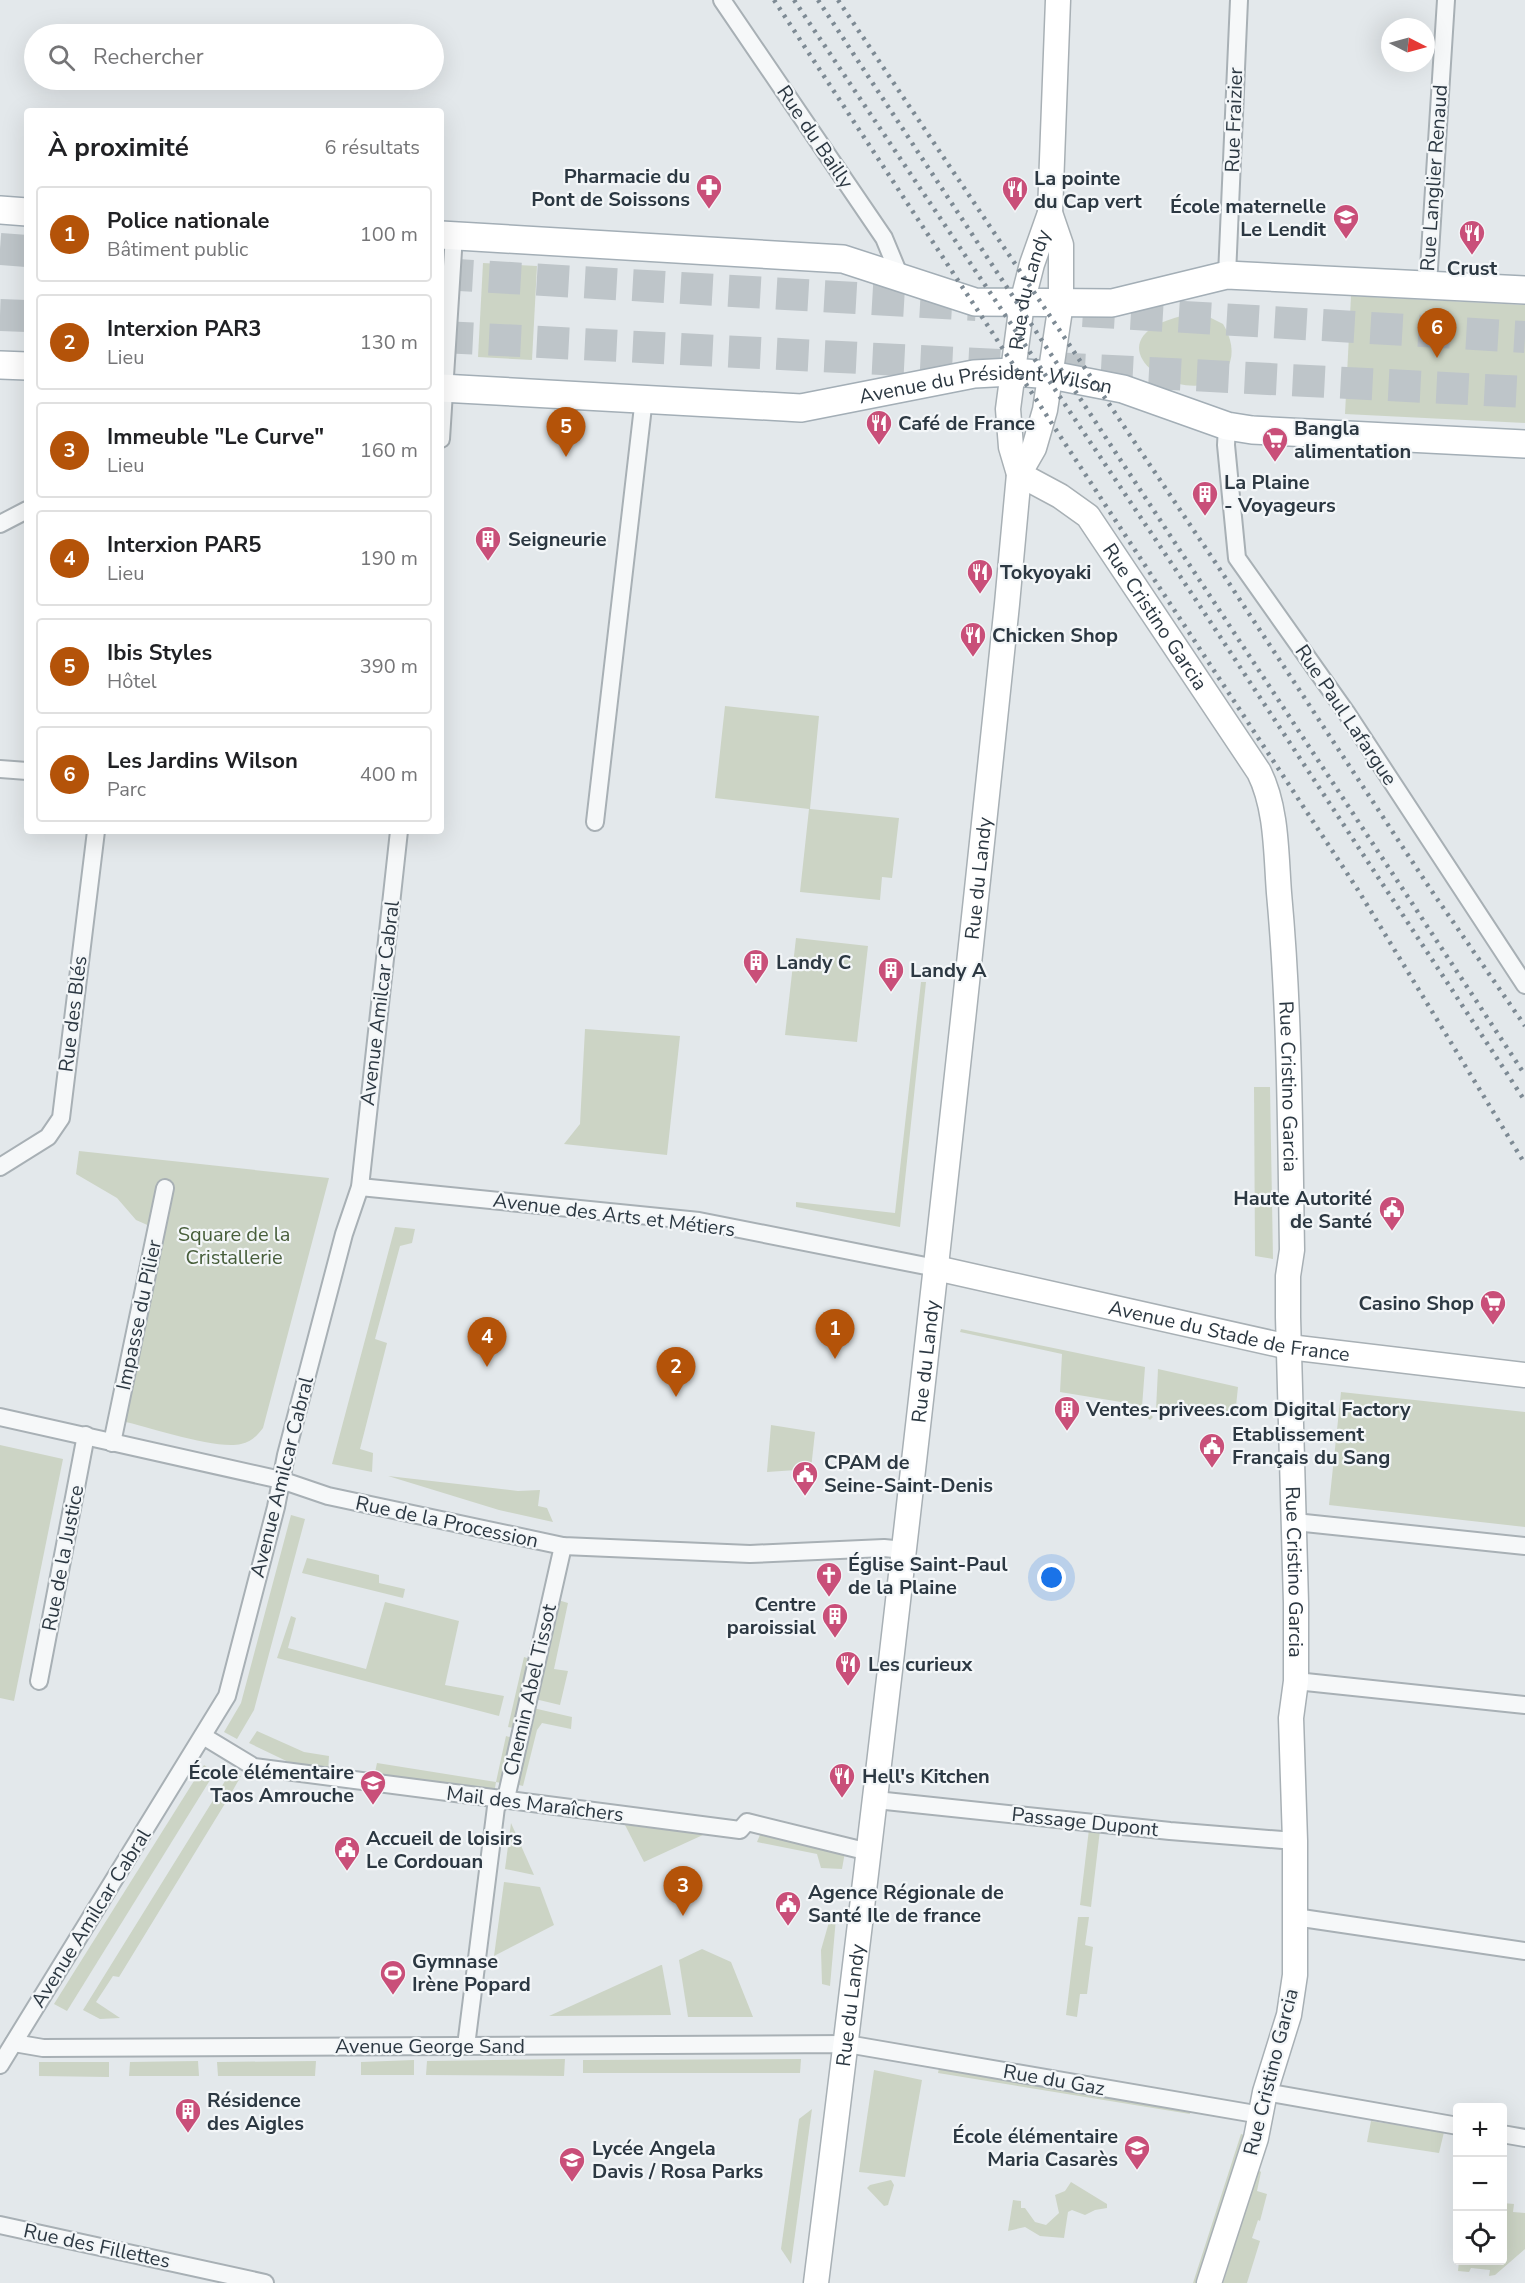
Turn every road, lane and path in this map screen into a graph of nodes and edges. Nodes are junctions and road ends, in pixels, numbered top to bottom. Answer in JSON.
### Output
{"nodes":[{"id":1,"x":722,"y":0,"type":"edge"},
{"id":2,"x":1058,"y":0,"type":"edge"},
{"id":3,"x":1239,"y":0,"type":"edge"},
{"id":4,"x":1446,"y":0,"type":"edge"},
{"id":5,"x":0,"y":210,"type":"edge"},
{"id":6,"x":24,"y":212,"type":"edge"},
{"id":7,"x":1050,"y":213,"type":"junction"},
{"id":8,"x":448,"y":235,"type":"edge"},
{"id":9,"x":1227,"y":275,"type":"junction"},
{"id":10,"x":901,"y":279,"type":"junction"},
{"id":11,"x":1428,"y":284,"type":"junction"},
{"id":12,"x":1525,"y":290,"type":"edge"},
{"id":13,"x":1022,"y":303,"type":"junction"},
{"id":14,"x":1061,"y":303,"type":"junction"},
{"id":15,"x":444,"y":357,"type":"edge"},
{"id":16,"x":0,"y":365,"type":"edge"},
{"id":17,"x":24,"y":366,"type":"edge"},
{"id":18,"x":1012,"y":372,"type":"junction"},
{"id":19,"x":1051,"y":375,"type":"junction"},
{"id":20,"x":444,"y":388,"type":"edge"},
{"id":21,"x":644,"y":398,"type":"junction"},
{"id":22,"x":1227,"y":426,"type":"junction"},
{"id":23,"x":1525,"y":444,"type":"edge"},
{"id":24,"x":1019,"y":474,"type":"junction"},
{"id":25,"x":24,"y":512,"type":"edge"},
{"id":26,"x":0,"y":524,"type":"edge"},
{"id":27,"x":0,"y":769,"type":"edge"},
{"id":28,"x":24,"y":771,"type":"edge"},
{"id":29,"x":595,"y":822,"type":"dead end"},
{"id":30,"x":96,"y":834,"type":"edge"},
{"id":31,"x":399,"y":834,"type":"edge"},
{"id":32,"x":1525,"y":985,"type":"edge"},
{"id":33,"x":0,"y":1167,"type":"edge"},
{"id":34,"x":360,"y":1187,"type":"junction"},
{"id":35,"x":165,"y":1188,"type":"dead end"},
{"id":36,"x":936,"y":1268,"type":"junction"},
{"id":37,"x":1289,"y":1347,"type":"junction"},
{"id":38,"x":1525,"y":1375,"type":"edge"},
{"id":39,"x":0,"y":1417,"type":"edge"},
{"id":40,"x":86,"y":1435,"type":"junction"},
{"id":41,"x":112,"y":1443,"type":"junction"},
{"id":42,"x":281,"y":1480,"type":"junction"},
{"id":43,"x":1295,"y":1522,"type":"junction"},
{"id":44,"x":563,"y":1546,"type":"junction"},
{"id":45,"x":1525,"y":1546,"type":"edge"},
{"id":46,"x":904,"y":1550,"type":"junction"},
{"id":47,"x":39,"y":1681,"type":"dead end"},
{"id":48,"x":1296,"y":1681,"type":"junction"},
{"id":49,"x":1525,"y":1705,"type":"edge"},
{"id":50,"x":203,"y":1736,"type":"junction"},
{"id":51,"x":876,"y":1800,"type":"junction"},
{"id":52,"x":502,"y":1801,"type":"junction"},
{"id":53,"x":1295,"y":1841,"type":"junction"},
{"id":54,"x":869,"y":1852,"type":"junction"},
{"id":55,"x":1295,"y":1917,"type":"junction"},
{"id":56,"x":1525,"y":1950,"type":"edge"},
{"id":57,"x":14,"y":2043,"type":"junction"},
{"id":58,"x":847,"y":2044,"type":"junction"},
{"id":59,"x":466,"y":2046,"type":"junction"},
{"id":60,"x":0,"y":2065,"type":"edge"},
{"id":61,"x":1263,"y":2104,"type":"junction"},
{"id":62,"x":1453,"y":2125,"type":"edge"},
{"id":63,"x":1507,"y":2135,"type":"edge"},
{"id":64,"x":1525,"y":2138,"type":"edge"},
{"id":65,"x":0,"y":2225,"type":"edge"},
{"id":66,"x":265,"y":2283,"type":"edge"},
{"id":67,"x":816,"y":2283,"type":"edge"},
{"id":68,"x":1209,"y":2283,"type":"edge"}],
"edges":[{"from":1,"to":10,"type":"street","name":"Rue du Bailly"},
{"from":2,"to":7,"type":"main road","name":"Rue du Landy"},
{"from":3,"to":9,"type":"street","name":"Rue Fraizier"},
{"from":4,"to":11,"type":"street","name":"Rue Langlier Renaud"},
{"from":5,"to":6,"type":"main road"},
{"from":7,"to":13,"type":"main road","name":"Rue du Landy"},
{"from":7,"to":14,"type":"main road","name":"Rue du Landy"},
{"from":8,"to":10,"type":"main road"},
{"from":8,"to":15,"type":"street"},
{"from":9,"to":11,"type":"main road"},
{"from":9,"to":14,"type":"main road"},
{"from":10,"to":13,"type":"main road"},
{"from":11,"to":12,"type":"main road"},
{"from":13,"to":14,"type":"main road"},
{"from":13,"to":18,"type":"main road","name":"Rue du Landy"},
{"from":14,"to":19,"type":"main road","name":"Rue du Landy"},
{"from":16,"to":17,"type":"main road"},
{"from":18,"to":19,"type":"main road","name":"Avenue du Président Wilson"},
{"from":18,"to":21,"type":"main road","name":"Avenue du Président Wilson"},
{"from":18,"to":24,"type":"main road","name":"Rue du Landy"},
{"from":19,"to":22,"type":"main road","name":"Avenue du Président Wilson"},
{"from":19,"to":24,"type":"main road","name":"Rue du Landy"},
{"from":20,"to":21,"type":"main road","name":"Avenue du Président Wilson"},
{"from":21,"to":29,"type":"street"},
{"from":22,"to":23,"type":"main road","name":"Avenue du Président Wilson"},
{"from":22,"to":32,"type":"street","name":"Rue Paul Lafargue"},
{"from":24,"to":36,"type":"main road","name":"Rue du Landy"},
{"from":24,"to":37,"type":"main road","name":"Rue Cristino Garcia"},
{"from":25,"to":26,"type":"street"},
{"from":27,"to":28,"type":"street"},
{"from":30,"to":33,"type":"street","name":"Rue des Blés"},
{"from":31,"to":34,"type":"street","name":"Avenue Amilcar Cabral"},
{"from":34,"to":36,"type":"street","name":"Avenue des Arts et Métiers"},
{"from":34,"to":42,"type":"street","name":"Avenue Amilcar Cabral"},
{"from":35,"to":41,"type":"street","name":"Impasse du Pilier"},
{"from":36,"to":37,"type":"main road","name":"Avenue du Stade de France"},
{"from":36,"to":46,"type":"main road","name":"Rue du Landy"},
{"from":37,"to":38,"type":"main road","name":"Avenue du Stade de France"},
{"from":37,"to":43,"type":"main road","name":"Rue Cristino Garcia"},
{"from":39,"to":40,"type":"street","name":"Rue de la Procession"},
{"from":40,"to":41,"type":"street","name":"Rue de la Procession"},
{"from":40,"to":47,"type":"street","name":"Rue de la Justice"},
{"from":41,"to":42,"type":"street","name":"Rue de la Procession"},
{"from":42,"to":44,"type":"street","name":"Rue de la Procession"},
{"from":42,"to":50,"type":"street","name":"Avenue Amilcar Cabral"},
{"from":43,"to":45,"type":"street"},
{"from":43,"to":48,"type":"main road","name":"Rue Cristino Garcia"},
{"from":44,"to":46,"type":"street","name":"Rue de la Procession"},
{"from":44,"to":52,"type":"street","name":"Chemin Abel Tissot"},
{"from":46,"to":51,"type":"main road","name":"Rue du Landy"},
{"from":48,"to":49,"type":"street"},
{"from":48,"to":53,"type":"main road","name":"Rue Cristino Garcia"},
{"from":50,"to":52,"type":"street","name":"Mail des Maraîchers"},
{"from":50,"to":57,"type":"street","name":"Avenue Amilcar Cabral"},
{"from":51,"to":53,"type":"street","name":"Passage Dupont"},
{"from":51,"to":54,"type":"main road","name":"Rue du Landy"},
{"from":52,"to":54,"type":"street","name":"Mail des Maraîchers"},
{"from":52,"to":59,"type":"street","name":"Chemin Abel Tissot"},
{"from":53,"to":55,"type":"main road","name":"Rue Cristino Garcia"},
{"from":54,"to":58,"type":"main road","name":"Rue du Landy"},
{"from":55,"to":56,"type":"street"},
{"from":55,"to":61,"type":"main road","name":"Rue Cristino Garcia"},
{"from":57,"to":59,"type":"street","name":"Avenue George Sand"},
{"from":57,"to":60,"type":"street","name":"Avenue Amilcar Cabral"},
{"from":58,"to":59,"type":"street","name":"Avenue George Sand"},
{"from":58,"to":61,"type":"street","name":"Rue du Gaz"},
{"from":58,"to":67,"type":"main road","name":"Rue du Landy"},
{"from":61,"to":62,"type":"street","name":"Rue du Gaz"},
{"from":61,"to":68,"type":"main road","name":"Rue Cristino Garcia"},
{"from":63,"to":64,"type":"street"},
{"from":65,"to":66,"type":"street","name":"Rue des Fillettes"}]}
